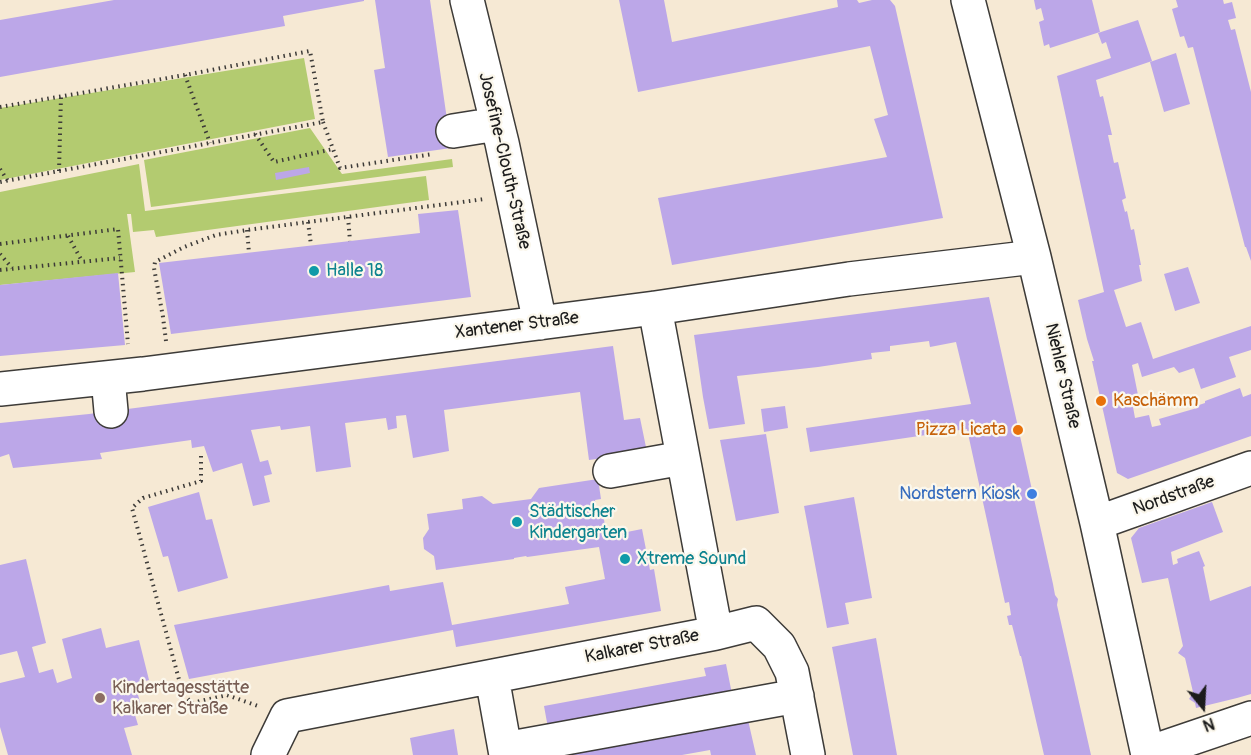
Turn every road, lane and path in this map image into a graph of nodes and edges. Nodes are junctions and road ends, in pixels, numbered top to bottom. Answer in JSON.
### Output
{"nodes":[{"id":1,"x":467,"y":0,"type":"edge"},
{"id":2,"x":968,"y":0,"type":"edge"},
{"id":3,"x":185,"y":75,"type":"junction"},
{"id":4,"x":61,"y":96,"type":"junction"},
{"id":5,"x":0,"y":107,"type":"edge"},
{"id":6,"x":323,"y":122,"type":"junction"},
{"id":7,"x":497,"y":124,"type":"junction"},
{"id":8,"x":255,"y":134,"type":"junction"},
{"id":9,"x":449,"y":142,"type":"joint"},
{"id":10,"x":210,"y":143,"type":"junction"},
{"id":11,"x":333,"y":149,"type":"junction"},
{"id":12,"x":0,"y":169,"type":"edge"},
{"id":13,"x":59,"y":171,"type":"junction"},
{"id":14,"x":8,"y":181,"type":"junction"},
{"id":15,"x":0,"y":182,"type":"edge"},
{"id":16,"x":513,"y":195,"type":"junction"},
{"id":17,"x":348,"y":217,"type":"junction"},
{"id":18,"x":308,"y":222,"type":"junction"},
{"id":19,"x":247,"y":230,"type":"junction"},
{"id":20,"x":68,"y":236,"type":"junction"},
{"id":21,"x":350,"y":241,"type":"dead end"},
{"id":22,"x":0,"y":244,"type":"edge"},
{"id":23,"x":311,"y":245,"type":"dead end"},
{"id":24,"x":249,"y":253,"type":"dead end"},
{"id":25,"x":0,"y":254,"type":"edge"},
{"id":26,"x":1034,"y":257,"type":"junction"},
{"id":27,"x":120,"y":258,"type":"junction"},
{"id":28,"x":82,"y":261,"type":"junction"},
{"id":29,"x":13,"y":269,"type":"junction"},
{"id":30,"x":0,"y":270,"type":"edge"},
{"id":31,"x":656,"y":308,"type":"junction"},
{"id":32,"x":540,"y":323,"type":"junction"},
{"id":33,"x":129,"y":344,"type":"dead end"},
{"id":34,"x":170,"y":370,"type":"junction"},
{"id":35,"x":108,"y":378,"type":"junction"},
{"id":36,"x":0,"y":389,"type":"edge"},
{"id":37,"x":111,"y":411,"type":"dead end"},
{"id":38,"x":201,"y":456,"type":"dead end"},
{"id":39,"x":683,"y":458,"type":"junction"},
{"id":40,"x":1251,"y":468,"type":"edge"},
{"id":41,"x":610,"y":471,"type":"dead end"},
{"id":42,"x":1097,"y":523,"type":"junction"},
{"id":43,"x":716,"y":633,"type":"junction"},
{"id":44,"x":492,"y":677,"type":"junction"},
{"id":45,"x":797,"y":696,"type":"junction"},
{"id":46,"x":287,"y":716,"type":"junction"},
{"id":47,"x":1251,"y":718,"type":"edge"},
{"id":48,"x":506,"y":752,"type":"edge"},
{"id":49,"x":1148,"y":754,"type":"edge"},
{"id":50,"x":268,"y":755,"type":"edge"},
{"id":51,"x":808,"y":755,"type":"edge"}],
"edges":[{"from":1,"to":7,"type":"street","name":"Josefine-Clouth-Straße"},
{"from":2,"to":26,"type":"street","name":"Niehler Straße"},
{"from":3,"to":4,"type":"path"},
{"from":3,"to":6,"type":"path"},
{"from":3,"to":10,"type":"path"},
{"from":4,"to":5,"type":"path"},
{"from":4,"to":13,"type":"path"},
{"from":6,"to":8,"type":"path"},
{"from":6,"to":11,"type":"path"},
{"from":7,"to":9,"type":"street"},
{"from":7,"to":16,"type":"street","name":"Josefine-Clouth-Straße"},
{"from":8,"to":10,"type":"path"},
{"from":8,"to":11,"type":"path"},
{"from":9,"to":11,"type":"path"},
{"from":10,"to":13,"type":"path"},
{"from":12,"to":14,"type":"path"},
{"from":13,"to":14,"type":"path"},
{"from":14,"to":15,"type":"path"},
{"from":16,"to":17,"type":"path"},
{"from":16,"to":32,"type":"street","name":"Josefine-Clouth-Straße"},
{"from":17,"to":18,"type":"path"},
{"from":17,"to":21,"type":"path"},
{"from":18,"to":19,"type":"path"},
{"from":18,"to":23,"type":"path"},
{"from":19,"to":24,"type":"path"},
{"from":19,"to":34,"type":"path"},
{"from":20,"to":22,"type":"path"},
{"from":20,"to":27,"type":"path"},
{"from":20,"to":28,"type":"path"},
{"from":25,"to":29,"type":"path"},
{"from":26,"to":31,"type":"street","name":"Xantener Straße"},
{"from":26,"to":42,"type":"street","name":"Niehler Straße"},
{"from":27,"to":28,"type":"path"},
{"from":27,"to":33,"type":"path"},
{"from":28,"to":29,"type":"path"},
{"from":29,"to":30,"type":"path"},
{"from":31,"to":32,"type":"street","name":"Xantener Straße"},
{"from":31,"to":39,"type":"street","name":"Kalkarer Straße"},
{"from":32,"to":34,"type":"street","name":"Xantener Straße"},
{"from":34,"to":35,"type":"street","name":"Xantener Straße"},
{"from":35,"to":36,"type":"street","name":"Xantener Straße"},
{"from":35,"to":37,"type":"street"},
{"from":38,"to":46,"type":"path"},
{"from":39,"to":41,"type":"street"},
{"from":39,"to":43,"type":"street","name":"Kalkarer Straße"},
{"from":40,"to":42,"type":"street","name":"Nordstraße"},
{"from":42,"to":49,"type":"street","name":"Niehler Straße"},
{"from":43,"to":44,"type":"street","name":"Kalkarer Straße"},
{"from":43,"to":45,"type":"street"},
{"from":44,"to":46,"type":"street","name":"Kalkarer Straße"},
{"from":44,"to":48,"type":"street"},
{"from":45,"to":48,"type":"street"},
{"from":45,"to":51,"type":"street"},
{"from":46,"to":50,"type":"street"},
{"from":47,"to":49,"type":"street"}]}
